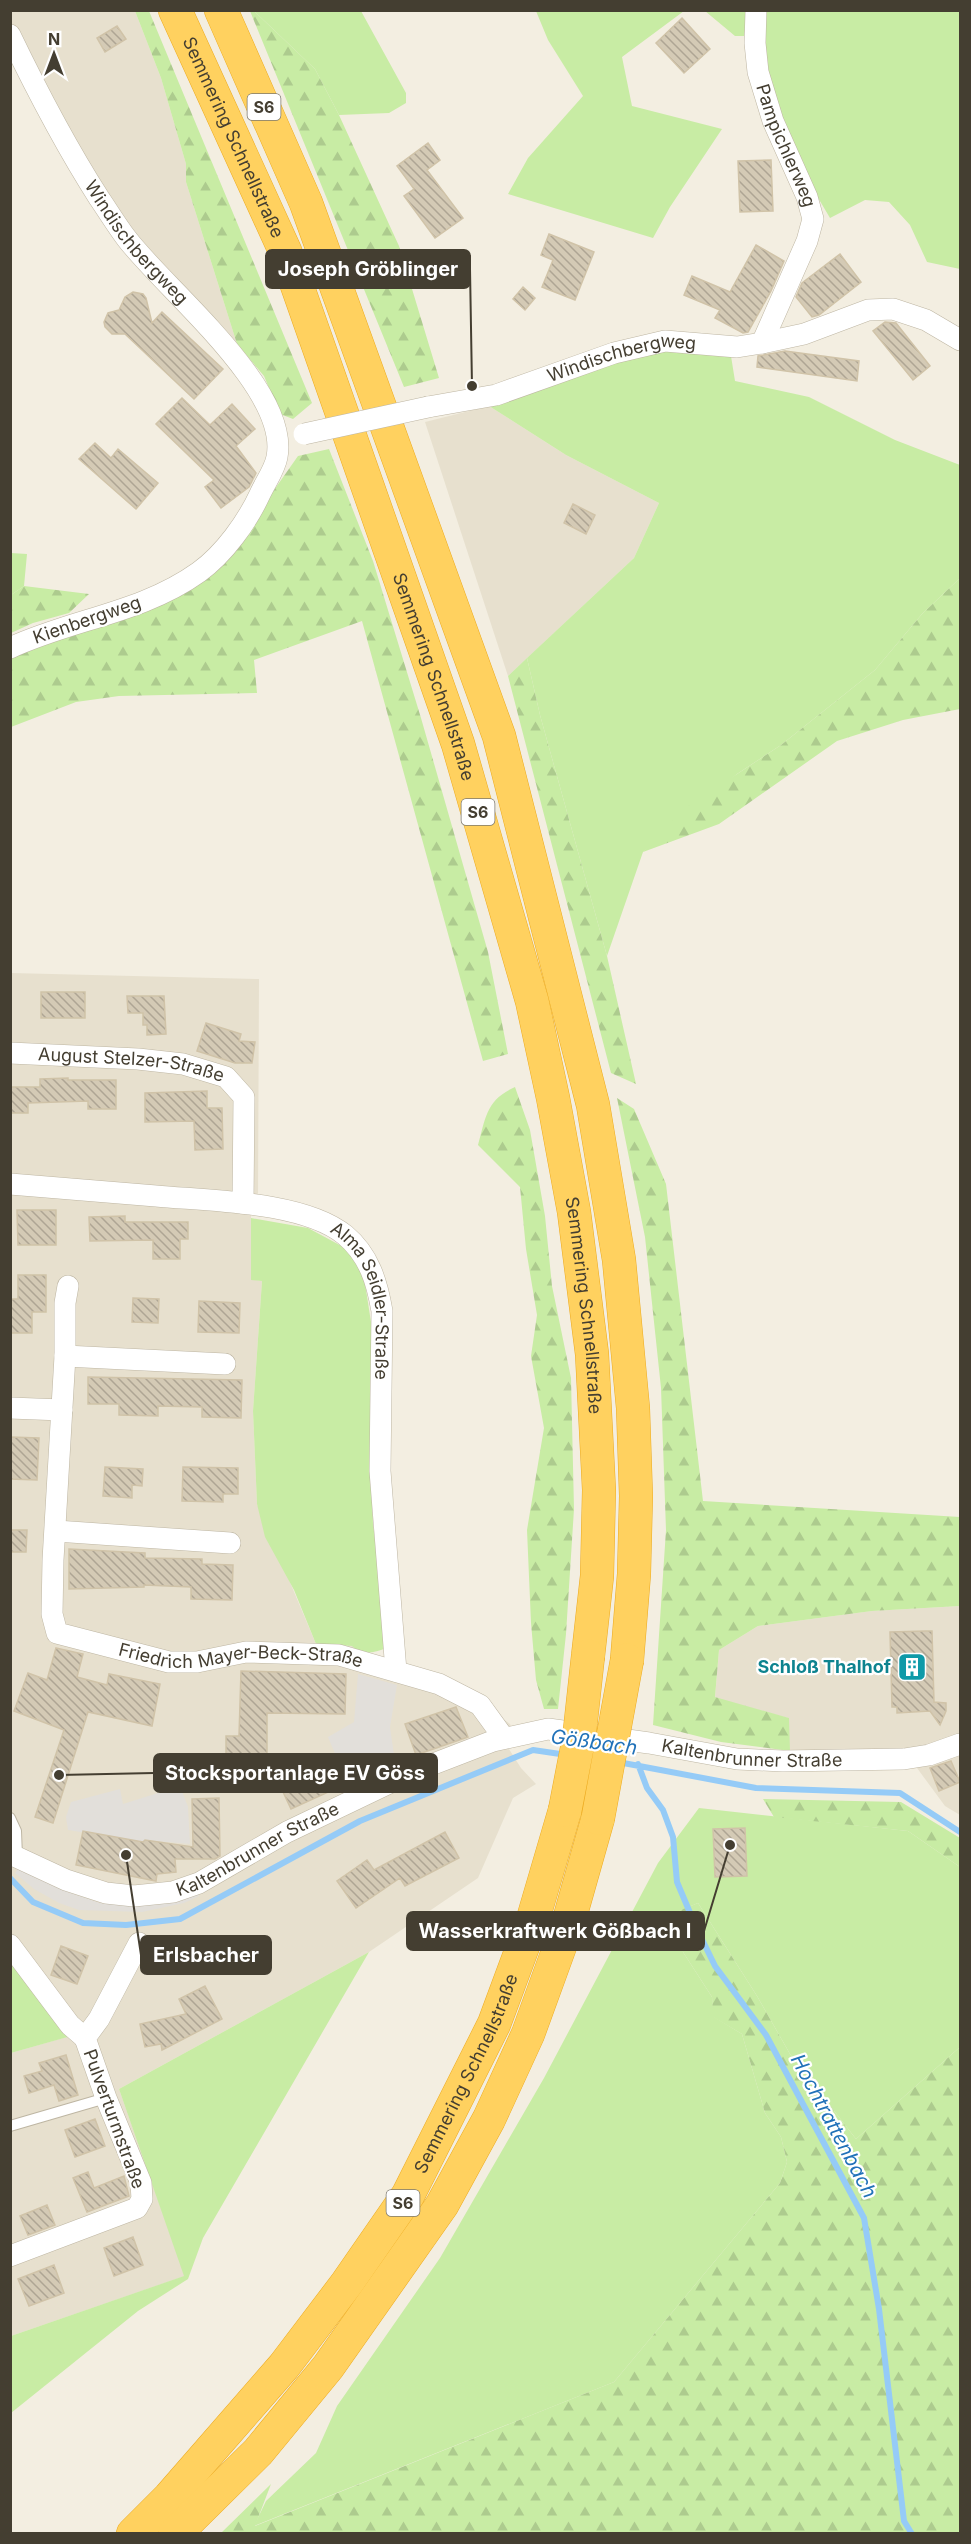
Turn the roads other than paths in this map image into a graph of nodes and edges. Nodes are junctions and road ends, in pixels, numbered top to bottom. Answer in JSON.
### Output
{"nodes":[{"id":1,"x":175,"y":10,"type":"edge"},
{"id":2,"x":221,"y":10,"type":"edge"},
{"id":3,"x":756,"y":10,"type":"edge"},
{"id":4,"x":10,"y":35,"type":"edge"},
{"id":5,"x":960,"y":340,"type":"edge"},
{"id":6,"x":762,"y":343,"type":"junction"},
{"id":7,"x":277,"y":449,"type":"junction"},
{"id":8,"x":10,"y":648,"type":"edge"},
{"id":9,"x":10,"y":1053,"type":"edge"},
{"id":10,"x":10,"y":1184,"type":"edge"},
{"id":11,"x":243,"y":1203,"type":"junction"},
{"id":12,"x":68,"y":1286,"type":"dead end"},
{"id":13,"x":65,"y":1356,"type":"junction"},
{"id":14,"x":225,"y":1364,"type":"dead end"},
{"id":15,"x":10,"y":1408,"type":"edge"},
{"id":16,"x":62,"y":1410,"type":"junction"},
{"id":17,"x":56,"y":1531,"type":"junction"},
{"id":18,"x":230,"y":1543,"type":"dead end"},
{"id":19,"x":396,"y":1671,"type":"junction"},
{"id":20,"x":504,"y":1738,"type":"junction"},
{"id":21,"x":960,"y":1744,"type":"edge"},
{"id":22,"x":10,"y":1818,"type":"edge"},
{"id":23,"x":14,"y":1856,"type":"edge"},
{"id":24,"x":139,"y":1943,"type":"dead end"},
{"id":25,"x":10,"y":1945,"type":"edge"},
{"id":26,"x":84,"y":2038,"type":"junction"},
{"id":27,"x":106,"y":2098,"type":"junction"},
{"id":28,"x":10,"y":2126,"type":"edge"},
{"id":29,"x":10,"y":2256,"type":"edge"},
{"id":30,"x":134,"y":2534,"type":"edge"},
{"id":31,"x":175,"y":2534,"type":"edge"}],
"edges":[{"from":1,"to":30,"type":"highway","name":"Semmering Schnellstraße","number":"S6","bridge":true},
{"from":2,"to":31,"type":"highway","name":"Semmering Schnellstraße","number":"S6","bridge":true},
{"from":3,"to":6,"type":"street","name":"Pampichlerweg"},
{"from":4,"to":7,"type":"street","name":"Windischbergweg"},
{"from":5,"to":6,"type":"street","name":"Windischbergweg"},
{"from":6,"to":7,"type":"street","name":"Windischbergweg","bridge":true},
{"from":7,"to":8,"type":"street","name":"Kienbergweg"},
{"from":9,"to":11,"type":"street","name":"August Stelzer-Straße"},
{"from":10,"to":11,"type":"street","name":"Alma Seidler-Straße"},
{"from":11,"to":19,"type":"street","name":"Alma Seidler-Straße"},
{"from":12,"to":13,"type":"street","name":"Friedrich Mayer-Beck-Straße"},
{"from":13,"to":14,"type":"street"},
{"from":13,"to":16,"type":"street","name":"Friedrich Mayer-Beck-Straße"},
{"from":15,"to":16,"type":"street"},
{"from":16,"to":17,"type":"street","name":"Friedrich Mayer-Beck-Straße"},
{"from":17,"to":18,"type":"street"},
{"from":17,"to":19,"type":"street","name":"Friedrich Mayer-Beck-Straße"},
{"from":19,"to":20,"type":"street","name":"Friedrich Mayer-Beck-Straße"},
{"from":20,"to":21,"type":"street","name":"Kaltenbrunner Straße"},
{"from":20,"to":23,"type":"street","name":"Kaltenbrunner Straße"},
{"from":22,"to":23,"type":"lane"},
{"from":24,"to":26,"type":"street","name":"Pulverturmstraße"},
{"from":25,"to":26,"type":"street","name":"Pulverturmstraße"},
{"from":26,"to":27,"type":"street","name":"Pulverturmstraße"},
{"from":27,"to":28,"type":"lane"},
{"from":27,"to":29,"type":"street","name":"Pulverturmstraße"}]}
